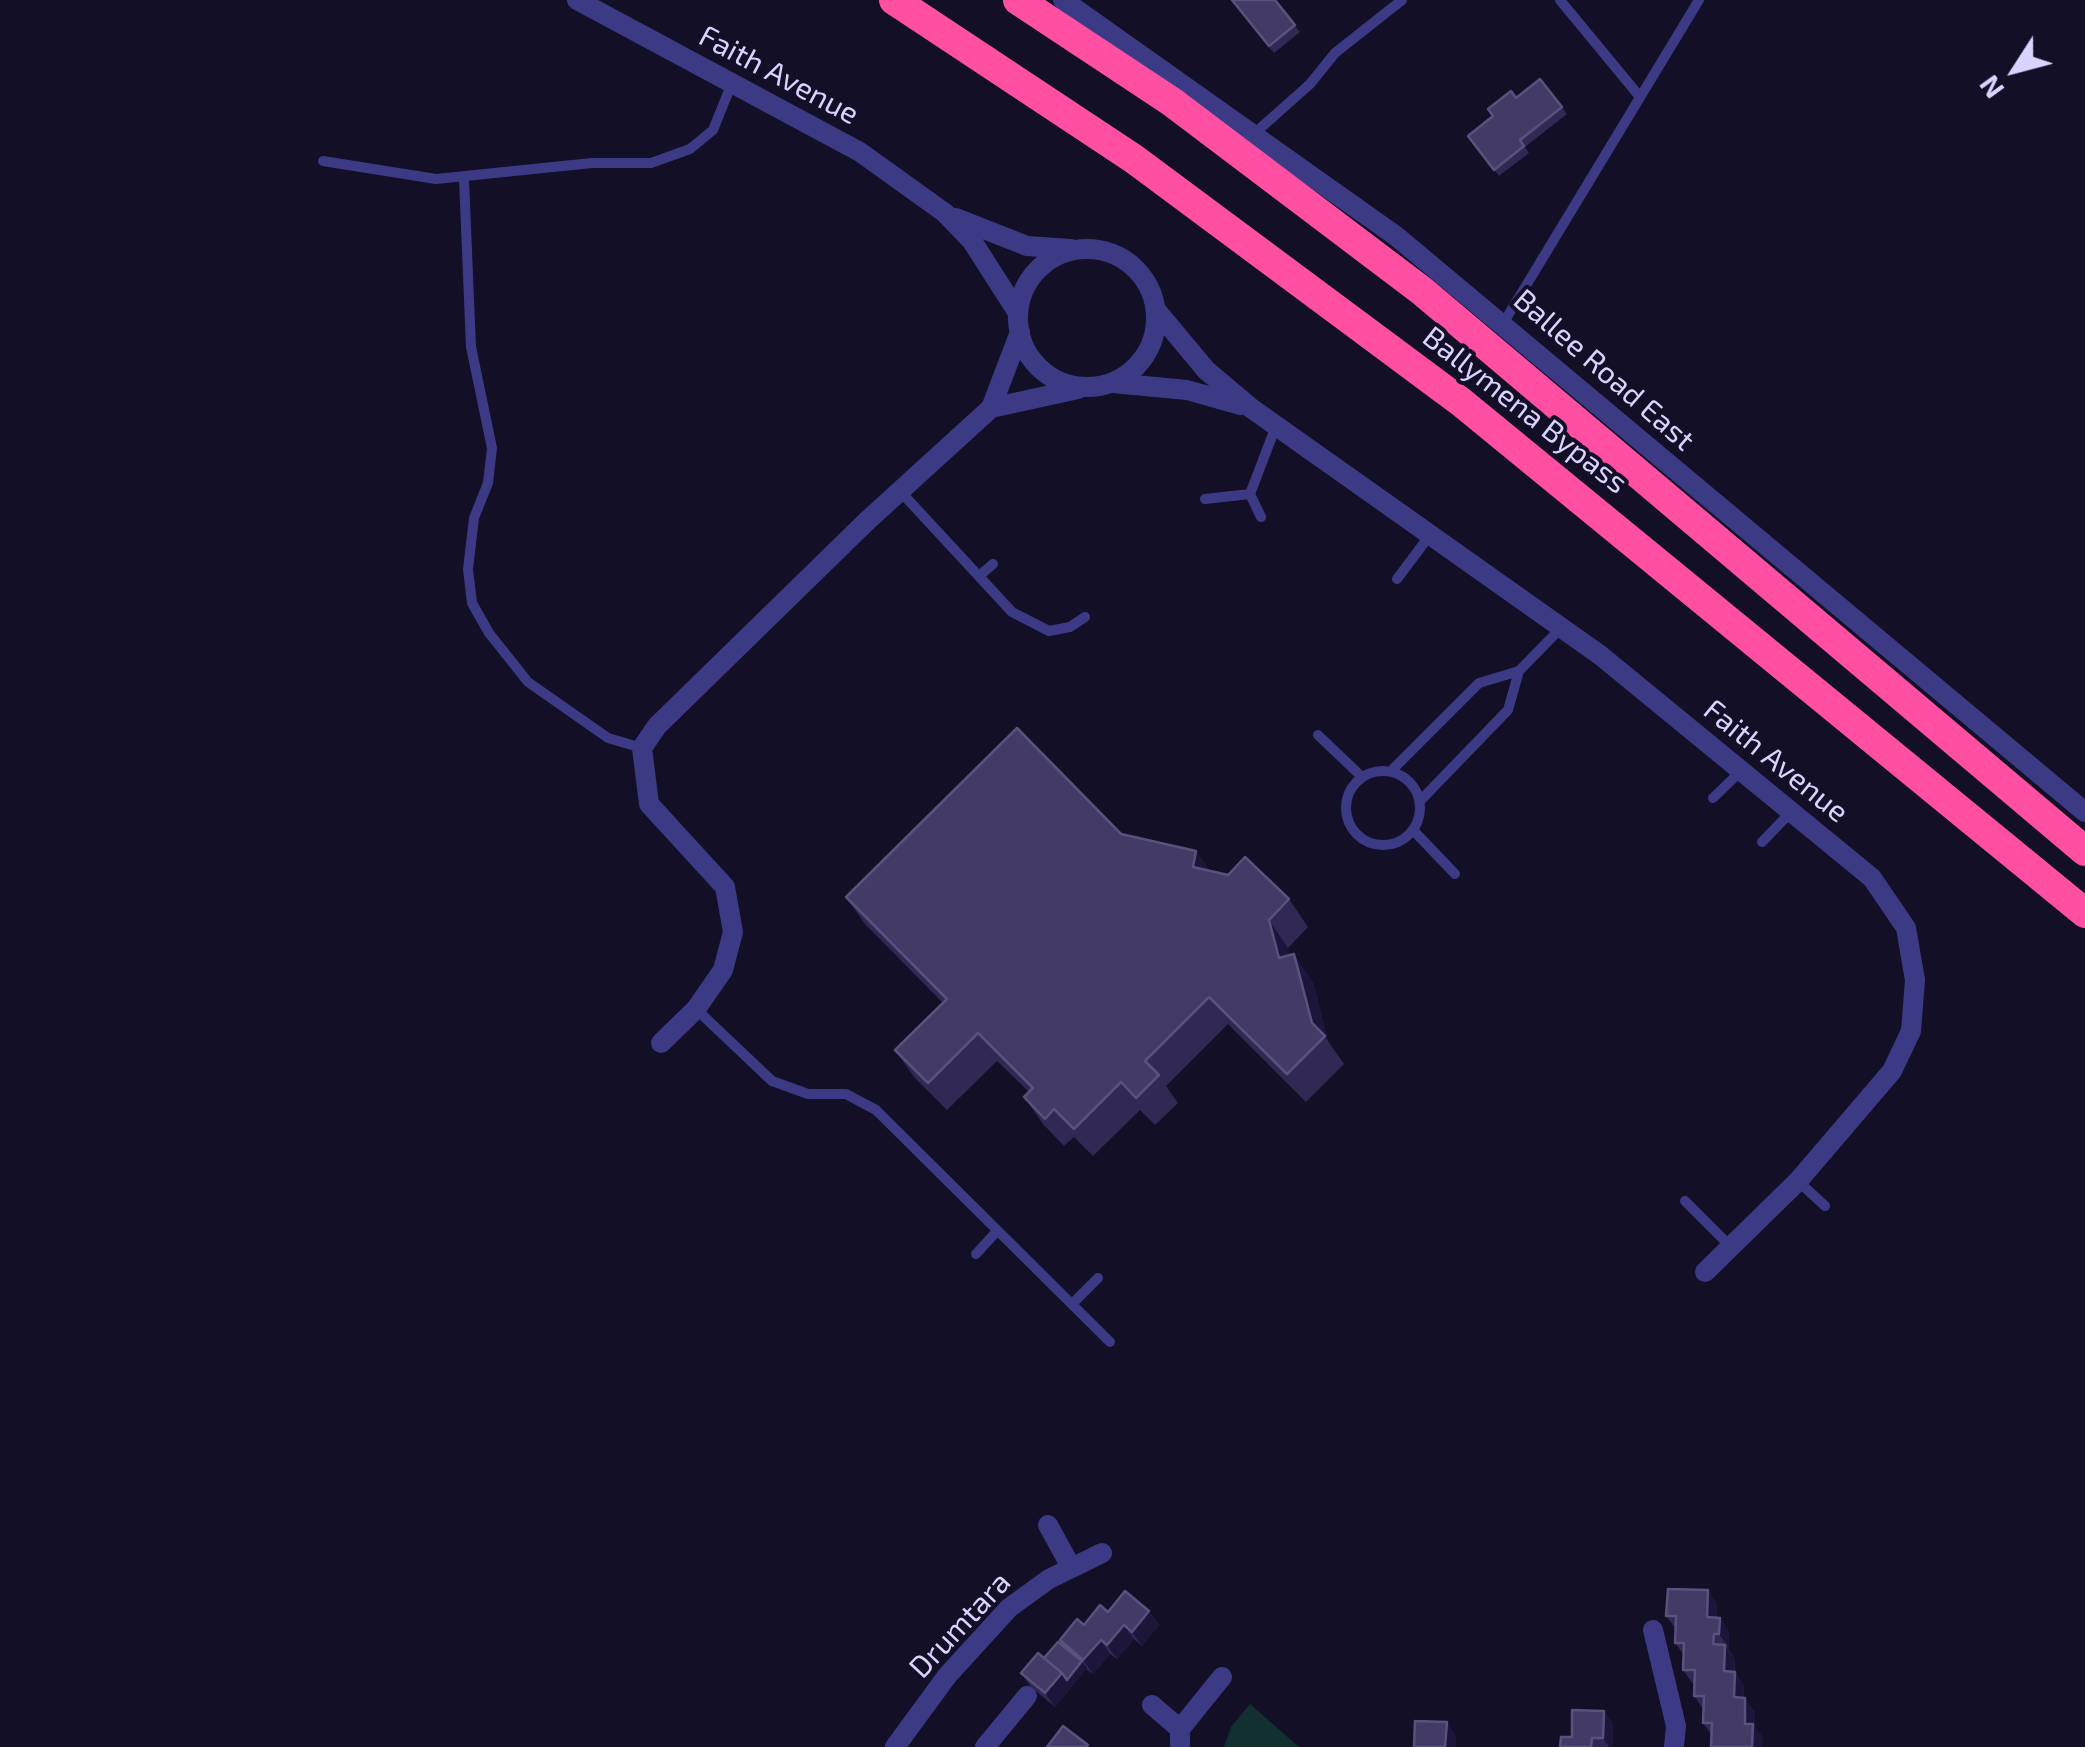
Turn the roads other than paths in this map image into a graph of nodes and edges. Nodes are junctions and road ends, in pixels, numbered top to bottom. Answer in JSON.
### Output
{"nodes":[{"id":1,"x":577,"y":0,"type":"edge"},
{"id":2,"x":894,"y":0,"type":"edge"},
{"id":3,"x":1018,"y":0,"type":"edge"},
{"id":4,"x":1063,"y":0,"type":"edge"},
{"id":5,"x":1402,"y":0,"type":"edge"},
{"id":6,"x":1560,"y":0,"type":"edge"},
{"id":7,"x":1699,"y":0,"type":"edge"},
{"id":8,"x":732,"y":84,"type":"junction"},
{"id":9,"x":1640,"y":97,"type":"junction"},
{"id":10,"x":1254,"y":133,"type":"junction"},
{"id":11,"x":324,"y":161,"type":"dead end"},
{"id":12,"x":464,"y":179,"type":"junction"},
{"id":13,"x":944,"y":214,"type":"junction"},
{"id":14,"x":1079,"y":249,"type":"junction"},
{"id":15,"x":1156,"y":310,"type":"junction"},
{"id":16,"x":1019,"y":322,"type":"junction"},
{"id":17,"x":1504,"y":322,"type":"junction"},
{"id":18,"x":1113,"y":382,"type":"junction"},
{"id":19,"x":1090,"y":387,"type":"junction"},
{"id":20,"x":991,"y":408,"type":"junction"},
{"id":21,"x":1252,"y":408,"type":"junction"},
{"id":22,"x":1276,"y":426,"type":"junction"},
{"id":23,"x":900,"y":491,"type":"junction"},
{"id":24,"x":1250,"y":494,"type":"junction"},
{"id":25,"x":1205,"y":499,"type":"dead end"},
{"id":26,"x":1261,"y":516,"type":"dead end"},
{"id":27,"x":1430,"y":535,"type":"junction"},
{"id":28,"x":993,"y":564,"type":"dead end"},
{"id":29,"x":979,"y":576,"type":"junction"},
{"id":30,"x":1397,"y":579,"type":"dead end"},
{"id":31,"x":1085,"y":617,"type":"dead end"},
{"id":32,"x":1561,"y":628,"type":"junction"},
{"id":33,"x":1519,"y":671,"type":"junction"},
{"id":34,"x":1318,"y":735,"type":"dead end"},
{"id":35,"x":642,"y":748,"type":"junction"},
{"id":36,"x":1741,"y":771,"type":"junction"},
{"id":37,"x":1391,"y":772,"type":"junction"},
{"id":38,"x":1362,"y":777,"type":"junction"},
{"id":39,"x":1713,"y":798,"type":"dead end"},
{"id":40,"x":1420,"y":802,"type":"junction"},
{"id":41,"x":1792,"y":812,"type":"junction"},
{"id":42,"x":2085,"y":812,"type":"edge"},
{"id":43,"x":1413,"y":830,"type":"junction"},
{"id":44,"x":1762,"y":842,"type":"dead end"},
{"id":45,"x":2085,"y":851,"type":"edge"},
{"id":46,"x":1454,"y":874,"type":"dead end"},
{"id":47,"x":2085,"y":913,"type":"edge"},
{"id":48,"x":696,"y":1009,"type":"junction"},
{"id":49,"x":661,"y":1043,"type":"dead end"},
{"id":50,"x":1798,"y":1181,"type":"junction"},
{"id":51,"x":1684,"y":1201,"type":"dead end"},
{"id":52,"x":1825,"y":1206,"type":"dead end"},
{"id":53,"x":998,"y":1230,"type":"junction"},
{"id":54,"x":1730,"y":1247,"type":"junction"},
{"id":55,"x":976,"y":1254,"type":"dead end"},
{"id":56,"x":1705,"y":1272,"type":"dead end"},
{"id":57,"x":1098,"y":1278,"type":"dead end"},
{"id":58,"x":1072,"y":1304,"type":"junction"},
{"id":59,"x":1110,"y":1342,"type":"dead end"},
{"id":60,"x":1048,"y":1524,"type":"dead end"},
{"id":61,"x":1102,"y":1553,"type":"dead end"},
{"id":62,"x":1071,"y":1567,"type":"junction"},
{"id":63,"x":1653,"y":1630,"type":"dead end"},
{"id":64,"x":1222,"y":1677,"type":"dead end"},
{"id":65,"x":1028,"y":1696,"type":"edge"},
{"id":66,"x":1152,"y":1705,"type":"dead end"},
{"id":67,"x":1180,"y":1738,"type":"edge"},
{"id":68,"x":906,"y":1744,"type":"edge"},
{"id":69,"x":985,"y":1747,"type":"edge"},
{"id":70,"x":1674,"y":1747,"type":"edge"}],
"edges":[{"from":1,"to":8,"type":"street","name":"Faith Avenue"},
{"from":2,"to":47,"type":"highway","name":"Ballymena Bypass"},
{"from":3,"to":45,"type":"highway","name":"Ballymena Bypass"},
{"from":4,"to":10,"type":"street","name":"Ballee Road East"},
{"from":5,"to":10,"type":"lane"},
{"from":6,"to":9,"type":"lane"},
{"from":7,"to":9,"type":"lane"},
{"from":8,"to":12,"type":"lane"},
{"from":8,"to":13,"type":"street","name":"Faith Avenue"},
{"from":9,"to":17,"type":"lane"},
{"from":10,"to":17,"type":"street","name":"Ballee Road East"},
{"from":11,"to":12,"type":"lane"},
{"from":12,"to":35,"type":"lane"},
{"from":13,"to":14,"type":"street","name":"Faith Avenue"},
{"from":13,"to":16,"type":"street","name":"Faith Avenue"},
{"from":14,"to":15,"type":"street"},
{"from":14,"to":16,"type":"street"},
{"from":15,"to":18,"type":"street"},
{"from":15,"to":21,"type":"street","name":"Faith Avenue"},
{"from":16,"to":19,"type":"street"},
{"from":16,"to":20,"type":"street"},
{"from":17,"to":42,"type":"street","name":"Ballee Road East"},
{"from":18,"to":19,"type":"street"},
{"from":18,"to":21,"type":"street","name":"Faith Avenue"},
{"from":19,"to":20,"type":"street"},
{"from":20,"to":23,"type":"street"},
{"from":21,"to":22,"type":"street","name":"Faith Avenue"},
{"from":22,"to":24,"type":"lane"},
{"from":22,"to":27,"type":"street","name":"Faith Avenue"},
{"from":23,"to":29,"type":"lane"},
{"from":23,"to":35,"type":"street"},
{"from":24,"to":25,"type":"lane"},
{"from":24,"to":26,"type":"lane"},
{"from":27,"to":30,"type":"lane"},
{"from":27,"to":32,"type":"street","name":"Faith Avenue"},
{"from":28,"to":29,"type":"lane"},
{"from":29,"to":31,"type":"lane"},
{"from":32,"to":33,"type":"lane"},
{"from":32,"to":36,"type":"street","name":"Faith Avenue"},
{"from":33,"to":37,"type":"lane"},
{"from":33,"to":40,"type":"lane"},
{"from":34,"to":38,"type":"lane"},
{"from":35,"to":48,"type":"street"},
{"from":36,"to":39,"type":"lane"},
{"from":36,"to":41,"type":"street","name":"Faith Avenue"},
{"from":37,"to":38,"type":"lane"},
{"from":37,"to":40,"type":"lane"},
{"from":38,"to":43,"type":"lane"},
{"from":40,"to":43,"type":"lane"},
{"from":41,"to":44,"type":"lane"},
{"from":41,"to":50,"type":"street","name":"Faith Avenue"},
{"from":43,"to":46,"type":"lane"},
{"from":48,"to":49,"type":"street"},
{"from":48,"to":53,"type":"lane"},
{"from":50,"to":52,"type":"lane"},
{"from":50,"to":54,"type":"street","name":"Faith Avenue"},
{"from":51,"to":54,"type":"lane"},
{"from":53,"to":55,"type":"lane"},
{"from":53,"to":58,"type":"lane"},
{"from":54,"to":56,"type":"street","name":"Faith Avenue"},
{"from":57,"to":58,"type":"lane"},
{"from":58,"to":59,"type":"lane"},
{"from":60,"to":62,"type":"street"},
{"from":61,"to":62,"type":"street","name":"Drumtara"},
{"from":62,"to":68,"type":"street","name":"Drumtara"},
{"from":63,"to":70,"type":"street"},
{"from":64,"to":67,"type":"street"},
{"from":65,"to":69,"type":"street"},
{"from":66,"to":67,"type":"street"}]}
